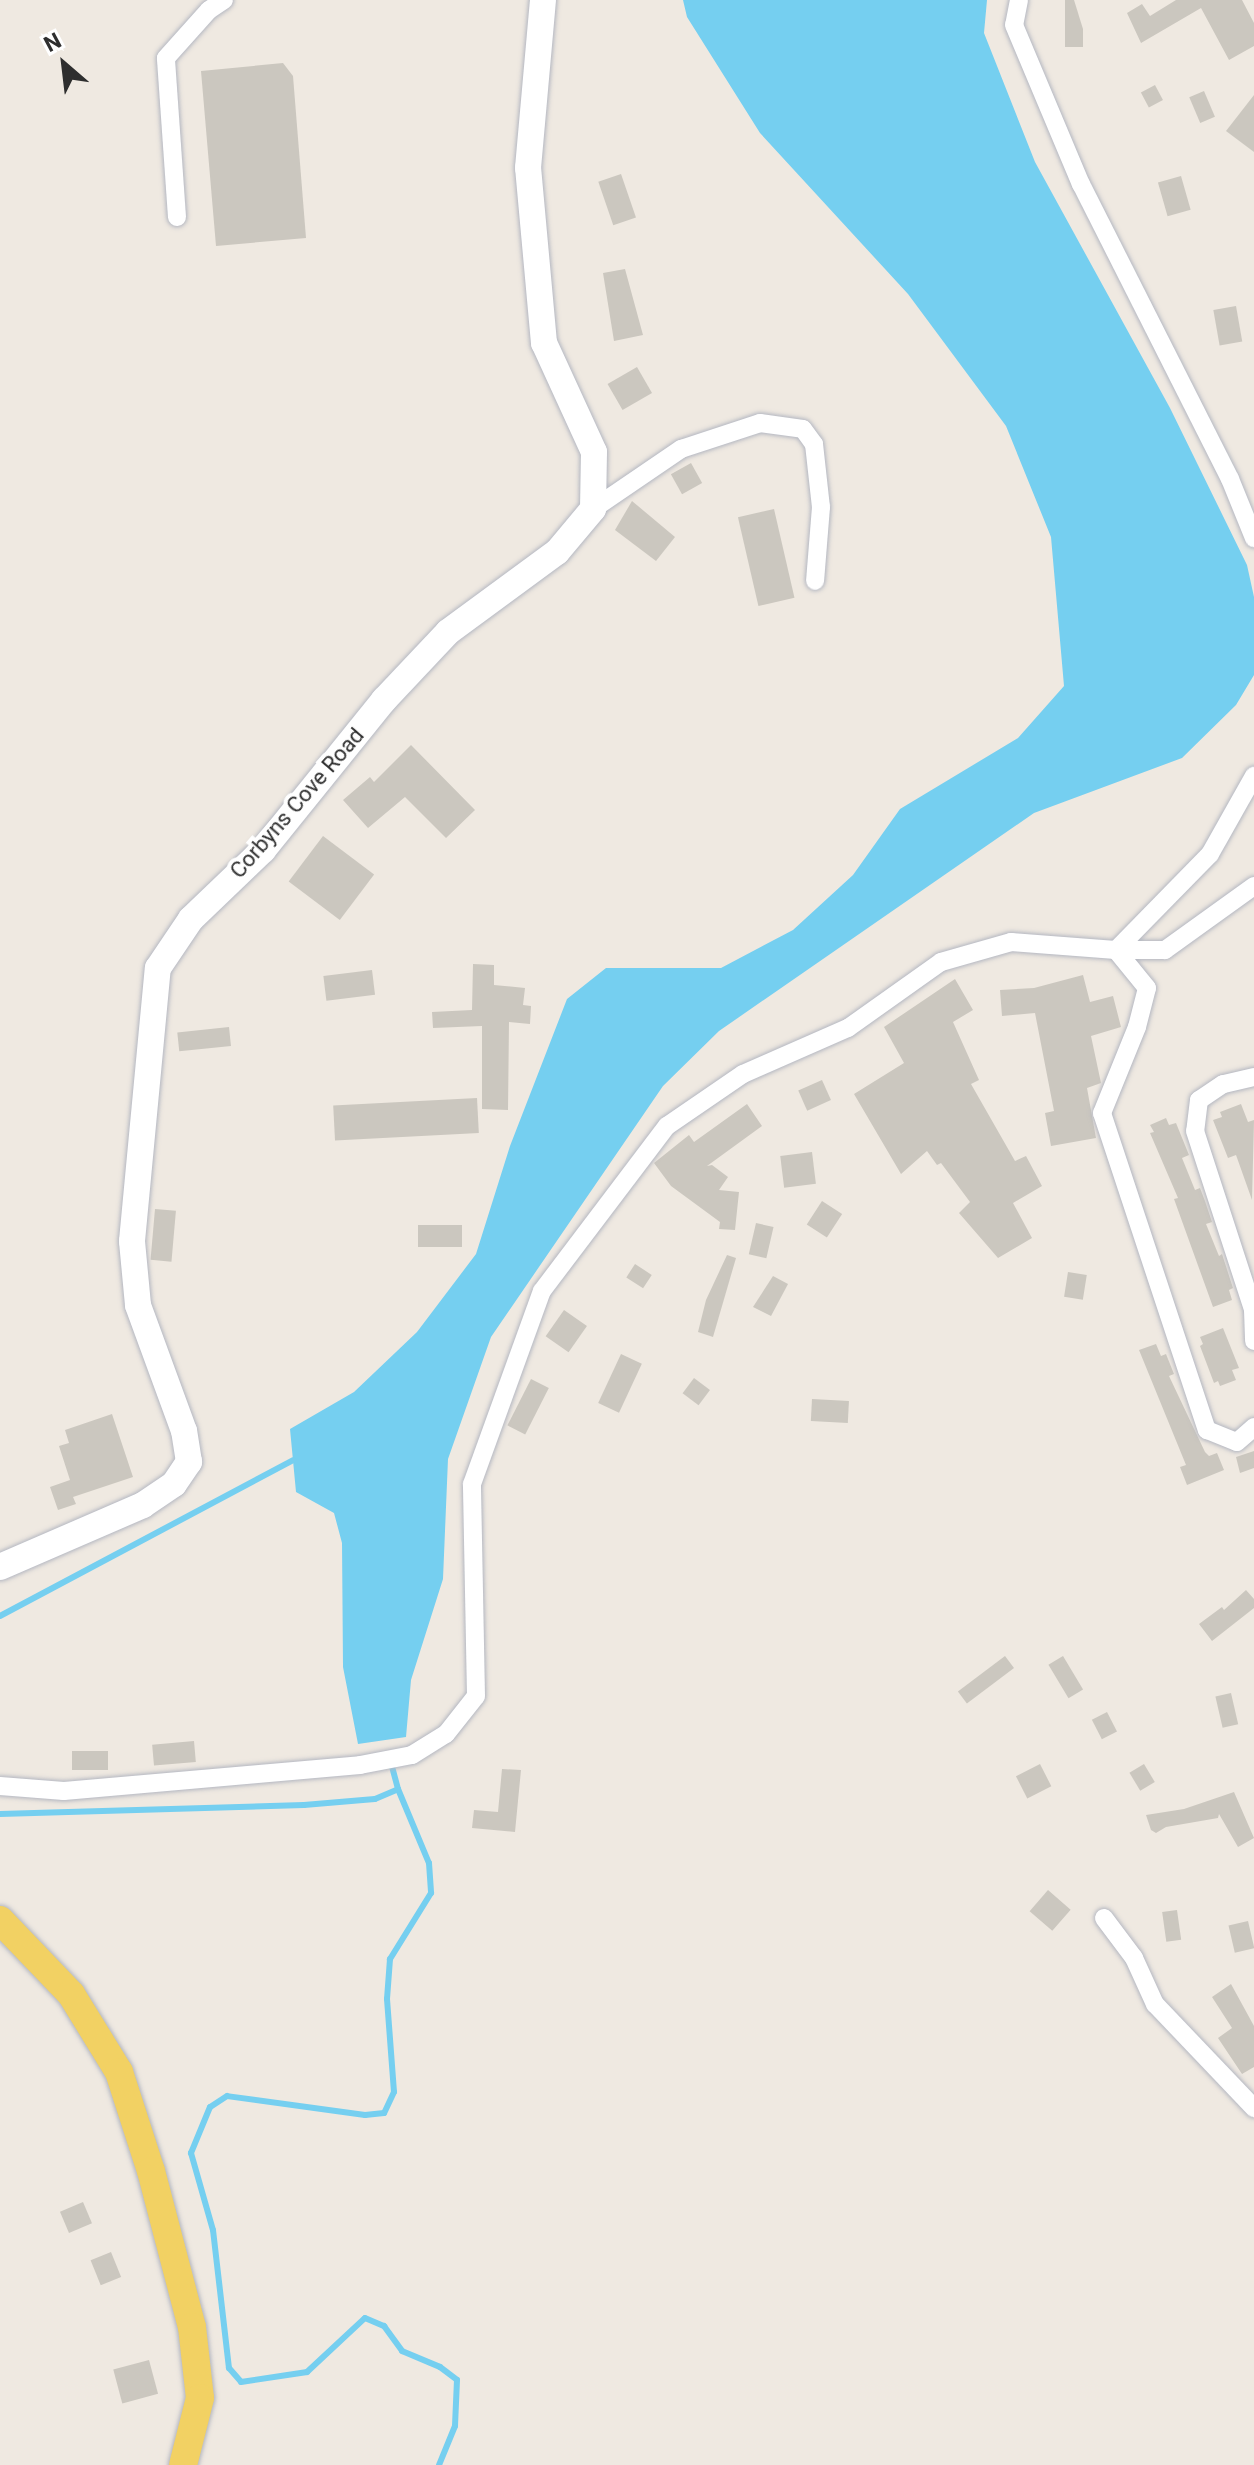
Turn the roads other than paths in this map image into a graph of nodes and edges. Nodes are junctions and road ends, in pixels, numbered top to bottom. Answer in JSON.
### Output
{"nodes":[{"id":1,"x":224,"y":0,"type":"edge"},
{"id":2,"x":543,"y":0,"type":"edge"},
{"id":3,"x":1019,"y":0,"type":"edge"},
{"id":4,"x":177,"y":217,"type":"dead end"},
{"id":5,"x":593,"y":509,"type":"junction"},
{"id":6,"x":1254,"y":538,"type":"edge"},
{"id":7,"x":815,"y":581,"type":"dead end"},
{"id":8,"x":1254,"y":776,"type":"edge"},
{"id":9,"x":1254,"y":886,"type":"edge"},
{"id":10,"x":1116,"y":950,"type":"junction"},
{"id":11,"x":1254,"y":1077,"type":"edge"},
{"id":12,"x":1254,"y":1341,"type":"edge"},
{"id":13,"x":1254,"y":1427,"type":"edge"},
{"id":14,"x":0,"y":1567,"type":"edge"},
{"id":15,"x":0,"y":1786,"type":"edge"},
{"id":16,"x":1104,"y":1918,"type":"dead end"},
{"id":17,"x":0,"y":1920,"type":"edge"},
{"id":18,"x":1254,"y":2108,"type":"edge"},
{"id":19,"x":183,"y":2465,"type":"edge"}],
"edges":[{"from":1,"to":4,"type":"street"},
{"from":2,"to":5,"type":"main road"},
{"from":3,"to":6,"type":"street"},
{"from":5,"to":7,"type":"street"},
{"from":5,"to":14,"type":"main road","name":"Corbyns Cove Road"},
{"from":8,"to":10,"type":"street"},
{"from":9,"to":10,"type":"street"},
{"from":10,"to":13,"type":"street"},
{"from":10,"to":15,"type":"street"},
{"from":11,"to":12,"type":"street"},
{"from":16,"to":18,"type":"street"},
{"from":17,"to":19,"type":"main road"}]}
